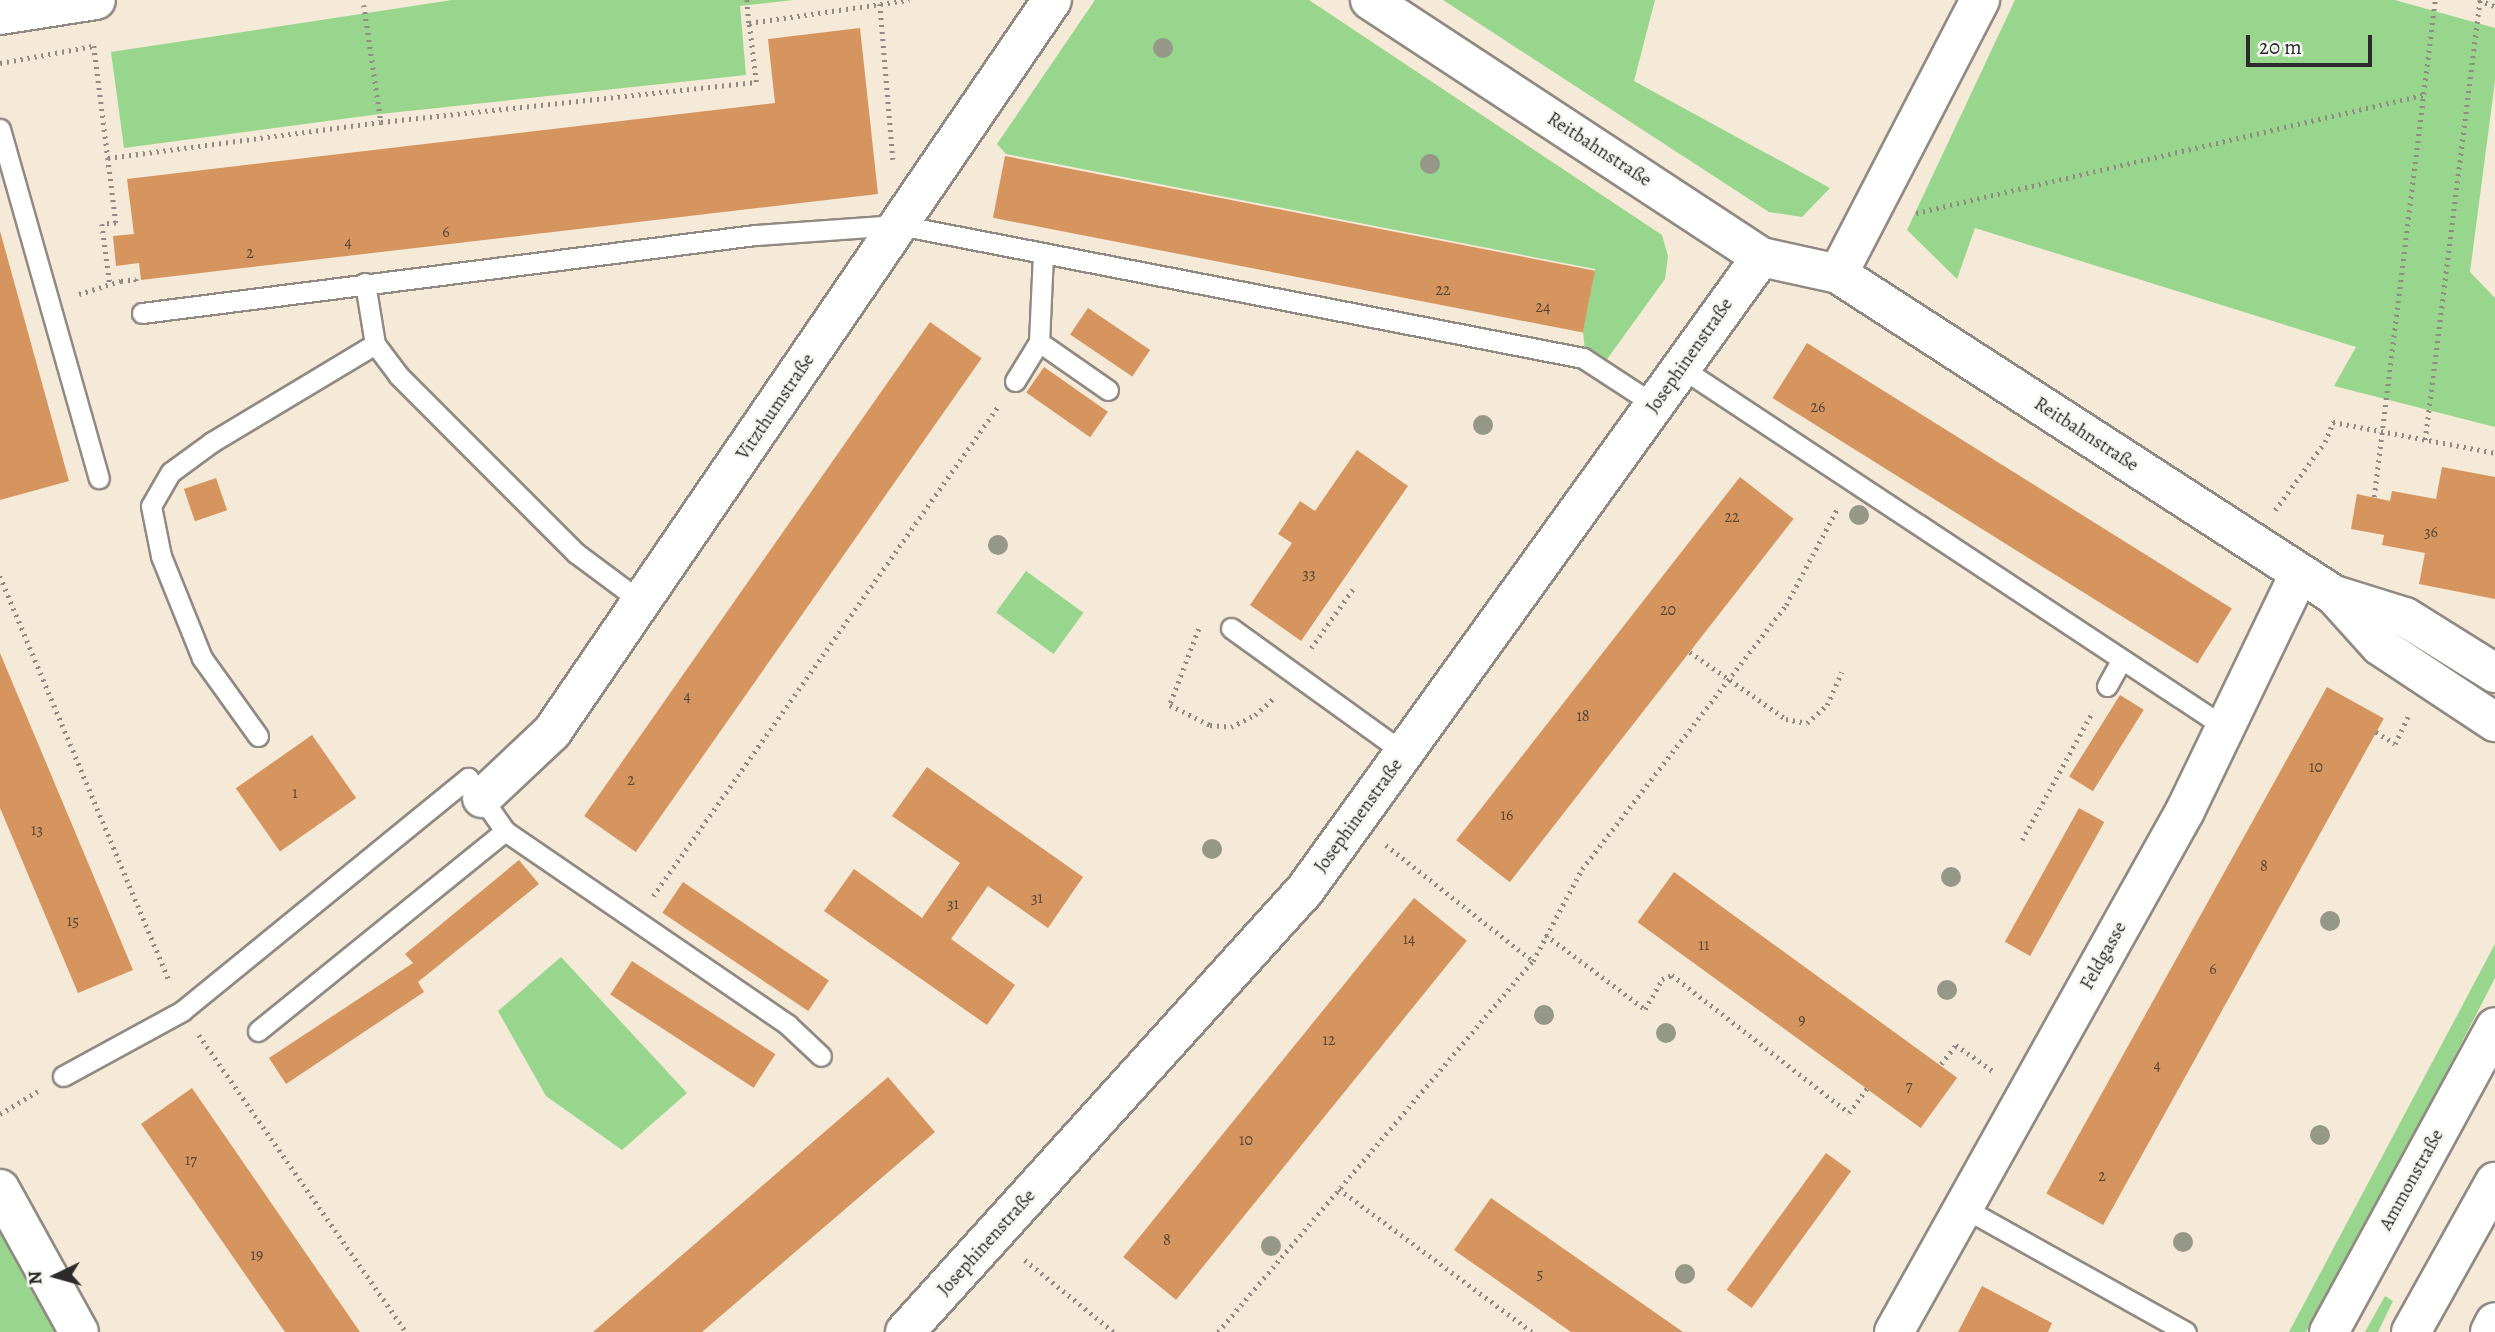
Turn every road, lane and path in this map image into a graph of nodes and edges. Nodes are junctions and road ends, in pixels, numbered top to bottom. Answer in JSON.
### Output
{"nodes":[{"id":1,"x":96,"y":0,"type":"edge"},
{"id":2,"x":747,"y":0,"type":"edge"},
{"id":3,"x":909,"y":0,"type":"edge"},
{"id":4,"x":1052,"y":0,"type":"edge"},
{"id":5,"x":1370,"y":0,"type":"edge"},
{"id":6,"x":1980,"y":0,"type":"edge"},
{"id":7,"x":2435,"y":0,"type":"edge"},
{"id":8,"x":2480,"y":0,"type":"edge"},
{"id":9,"x":880,"y":4,"type":"junction"},
{"id":10,"x":364,"y":5,"type":"dead end"},
{"id":11,"x":2495,"y":6,"type":"edge"},
{"id":12,"x":0,"y":15,"type":"edge"},
{"id":13,"x":749,"y":23,"type":"junction"},
{"id":14,"x":0,"y":63,"type":"edge"},
{"id":15,"x":2423,"y":95,"type":"junction"},
{"id":16,"x":381,"y":122,"type":"junction"},
{"id":17,"x":0,"y":129,"type":"edge"},
{"id":18,"x":893,"y":152,"type":"dead end"},
{"id":19,"x":108,"y":158,"type":"junction"},
{"id":20,"x":1873,"y":211,"type":"junction"},
{"id":21,"x":899,"y":225,"type":"junction"},
{"id":22,"x":1043,"y":253,"type":"junction"},
{"id":23,"x":1761,"y":257,"type":"junction"},
{"id":24,"x":1838,"y":274,"type":"junction"},
{"id":25,"x":365,"y":283,"type":"junction"},
{"id":26,"x":110,"y":285,"type":"junction"},
{"id":27,"x":50,"y":303,"type":"junction"},
{"id":28,"x":142,"y":313,"type":"joint"},
{"id":29,"x":1038,"y":342,"type":"junction"},
{"id":30,"x":375,"y":344,"type":"junction"},
{"id":31,"x":1680,"y":367,"type":"junction"},
{"id":32,"x":1015,"y":381,"type":"joint"},
{"id":33,"x":1108,"y":390,"type":"dead end"},
{"id":34,"x":1656,"y":405,"type":"junction"},
{"id":35,"x":2382,"y":431,"type":"junction"},
{"id":36,"x":2425,"y":440,"type":"junction"},
{"id":37,"x":2495,"y":453,"type":"edge"},
{"id":38,"x":99,"y":478,"type":"dead end"},
{"id":39,"x":1854,"y":478,"type":"junction"},
{"id":40,"x":2374,"y":497,"type":"dead end"},
{"id":41,"x":2252,"y":541,"type":"junction"},
{"id":42,"x":2299,"y":574,"type":"junction"},
{"id":43,"x":0,"y":576,"type":"edge"},
{"id":44,"x":2334,"y":595,"type":"junction"},
{"id":45,"x":643,"y":603,"type":"junction"},
{"id":46,"x":1231,"y":628,"type":"dead end"},
{"id":47,"x":1690,"y":652,"type":"dead end"},
{"id":48,"x":2121,"y":661,"type":"junction"},
{"id":49,"x":1842,"y":672,"type":"dead end"},
{"id":50,"x":2495,"y":673,"type":"edge"},
{"id":51,"x":2427,"y":676,"type":"junction"},
{"id":52,"x":1729,"y":679,"type":"junction"},
{"id":53,"x":2107,"y":686,"type":"joint"},
{"id":54,"x":2495,"y":723,"type":"edge"},
{"id":55,"x":2223,"y":726,"type":"junction"},
{"id":56,"x":2376,"y":732,"type":"dead end"},
{"id":57,"x":258,"y":736,"type":"dead end"},
{"id":58,"x":1404,"y":753,"type":"junction"},
{"id":59,"x":482,"y":798,"type":"junction"},
{"id":60,"x":1355,"y":821,"type":"junction"},
{"id":61,"x":505,"y":831,"type":"junction"},
{"id":62,"x":2022,"y":840,"type":"dead end"},
{"id":63,"x":636,"y":920,"type":"junction"},
{"id":64,"x":1546,"y":935,"type":"junction"},
{"id":65,"x":1533,"y":961,"type":"junction"},
{"id":66,"x":182,"y":1012,"type":"junction"},
{"id":67,"x":2495,"y":1027,"type":"edge"},
{"id":68,"x":258,"y":1031,"type":"dead end"},
{"id":69,"x":821,"y":1056,"type":"dead end"},
{"id":70,"x":1941,"y":1064,"type":"dead end"},
{"id":71,"x":63,"y":1076,"type":"dead end"},
{"id":72,"x":45,"y":1087,"type":"dead end"},
{"id":73,"x":1868,"y":1087,"type":"dead end"},
{"id":74,"x":2026,"y":1095,"type":"junction"},
{"id":75,"x":0,"y":1114,"type":"edge"},
{"id":76,"x":2495,"y":1182,"type":"edge"},
{"id":77,"x":0,"y":1189,"type":"edge"},
{"id":78,"x":1339,"y":1189,"type":"junction"},
{"id":79,"x":1964,"y":1208,"type":"junction"},
{"id":80,"x":995,"y":1234,"type":"junction"},
{"id":81,"x":2495,"y":1322,"type":"edge"},
{"id":82,"x":911,"y":1330,"type":"edge"},
{"id":83,"x":79,"y":1332,"type":"edge"},
{"id":84,"x":406,"y":1332,"type":"edge"},
{"id":85,"x":1114,"y":1332,"type":"edge"},
{"id":86,"x":1218,"y":1332,"type":"edge"},
{"id":87,"x":1532,"y":1332,"type":"edge"},
{"id":88,"x":1894,"y":1332,"type":"edge"},
{"id":89,"x":2186,"y":1332,"type":"edge"},
{"id":90,"x":2329,"y":1332,"type":"edge"},
{"id":91,"x":2412,"y":1332,"type":"edge"},
{"id":92,"x":2490,"y":1332,"type":"edge"}],
"edges":[{"from":1,"to":12,"type":"street"},
{"from":2,"to":13,"type":"path"},
{"from":3,"to":9,"type":"path"},
{"from":4,"to":21,"type":"street","name":"Vitzthumstraße"},
{"from":5,"to":23,"type":"street","name":"Reitbahnstraße"},
{"from":6,"to":20,"type":"street"},
{"from":7,"to":15,"type":"path"},
{"from":8,"to":11,"type":"path"},
{"from":8,"to":36,"type":"path"},
{"from":9,"to":13,"type":"path"},
{"from":9,"to":18,"type":"path"},
{"from":10,"to":16,"type":"path"},
{"from":13,"to":16,"type":"path"},
{"from":14,"to":19,"type":"path"},
{"from":15,"to":20,"type":"path"},
{"from":15,"to":35,"type":"path"},
{"from":16,"to":19,"type":"path"},
{"from":17,"to":27,"type":"lane"},
{"from":19,"to":26,"type":"path"},
{"from":20,"to":24,"type":"street"},
{"from":21,"to":22,"type":"lane"},
{"from":21,"to":25,"type":"lane"},
{"from":21,"to":45,"type":"street","name":"Vitzthumstraße"},
{"from":22,"to":29,"type":"lane"},
{"from":22,"to":34,"type":"lane"},
{"from":23,"to":24,"type":"street","name":"Reitbahnstraße"},
{"from":23,"to":31,"type":"street","name":"Josephinenstraße"},
{"from":24,"to":41,"type":"street","name":"Reitbahnstraße"},
{"from":25,"to":28,"type":"lane"},
{"from":25,"to":30,"type":"lane"},
{"from":26,"to":27,"type":"path"},
{"from":26,"to":28,"type":"path"},
{"from":27,"to":38,"type":"lane"},
{"from":29,"to":32,"type":"lane"},
{"from":29,"to":33,"type":"lane"},
{"from":30,"to":45,"type":"lane"},
{"from":30,"to":57,"type":"lane"},
{"from":31,"to":34,"type":"street","name":"Josephinenstraße"},
{"from":31,"to":39,"type":"lane"},
{"from":32,"to":63,"type":"path"},
{"from":34,"to":58,"type":"street","name":"Josephinenstraße"},
{"from":35,"to":36,"type":"path"},
{"from":35,"to":40,"type":"path"},
{"from":35,"to":41,"type":"path"},
{"from":36,"to":37,"type":"path"},
{"from":39,"to":48,"type":"lane"},
{"from":39,"to":52,"type":"path"},
{"from":41,"to":42,"type":"street","name":"Reitbahnstraße"},
{"from":42,"to":44,"type":"street","name":"Reitbahnstraße"},
{"from":42,"to":55,"type":"street","name":"Feldgasse"},
{"from":43,"to":66,"type":"path"},
{"from":44,"to":50,"type":"street","name":"Reitbahnstraße"},
{"from":44,"to":51,"type":"street","name":"Reitbahnstraße"},
{"from":45,"to":59,"type":"street","name":"Vitzthumstraße"},
{"from":46,"to":58,"type":"lane"},
{"from":47,"to":52,"type":"path"},
{"from":48,"to":53,"type":"lane"},
{"from":48,"to":55,"type":"lane"},
{"from":49,"to":52,"type":"path"},
{"from":51,"to":54,"type":"street","name":"Reitbahnstraße"},
{"from":51,"to":56,"type":"path"},
{"from":52,"to":64,"type":"path"},
{"from":53,"to":62,"type":"path"},
{"from":55,"to":74,"type":"street","name":"Feldgasse"},
{"from":58,"to":60,"type":"street","name":"Josephinenstraße"},
{"from":59,"to":61,"type":"lane"},
{"from":59,"to":66,"type":"lane"},
{"from":60,"to":65,"type":"path"},
{"from":60,"to":80,"type":"street","name":"Josephinenstraße"},
{"from":61,"to":63,"type":"lane"},
{"from":61,"to":68,"type":"lane"},
{"from":63,"to":69,"type":"lane"},
{"from":64,"to":65,"type":"path"},
{"from":64,"to":73,"type":"path"},
{"from":65,"to":78,"type":"path"},
{"from":66,"to":71,"type":"lane"},
{"from":66,"to":84,"type":"path"},
{"from":67,"to":90,"type":"street","name":"Ammonstraße"},
{"from":70,"to":74,"type":"path"},
{"from":72,"to":75,"type":"path"},
{"from":74,"to":79,"type":"street","name":"Feldgasse"},
{"from":76,"to":91,"type":"street"},
{"from":77,"to":83,"type":"street"},
{"from":78,"to":86,"type":"path"},
{"from":78,"to":87,"type":"path"},
{"from":79,"to":88,"type":"street","name":"Feldgasse"},
{"from":79,"to":89,"type":"lane"},
{"from":80,"to":82,"type":"street","name":"Josephinenstraße"},
{"from":80,"to":85,"type":"path"},
{"from":81,"to":92,"type":"street"}]}
